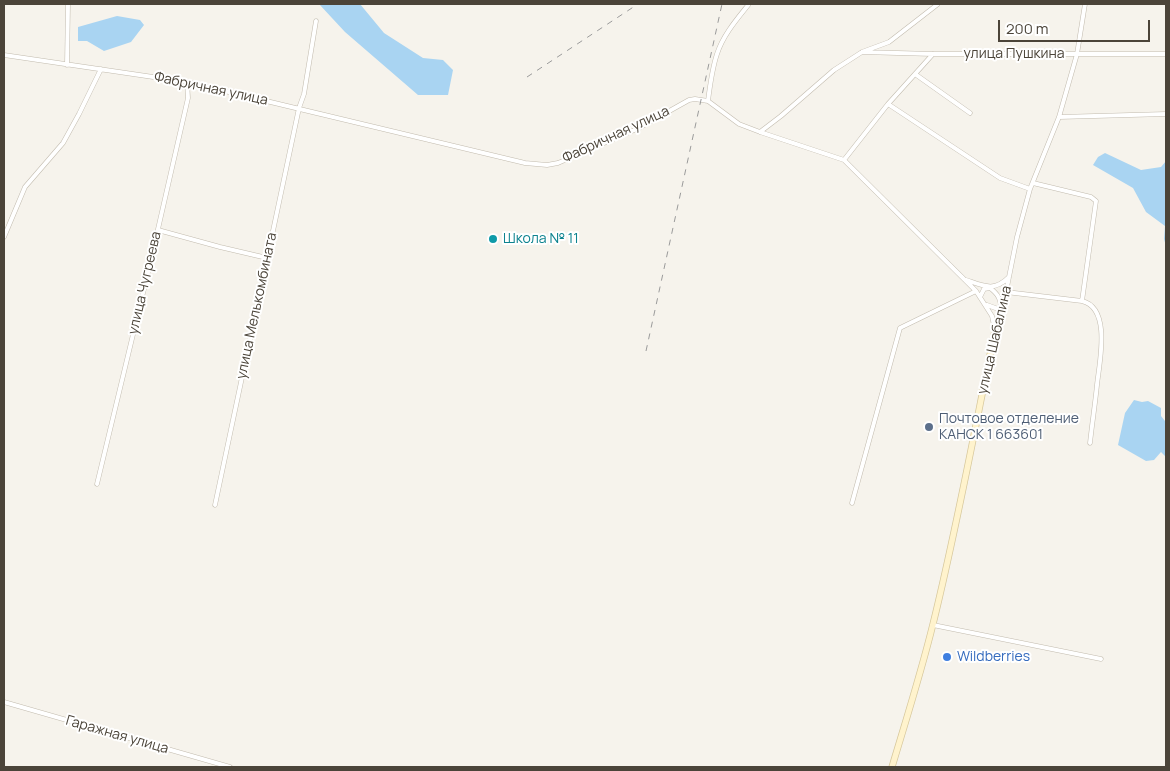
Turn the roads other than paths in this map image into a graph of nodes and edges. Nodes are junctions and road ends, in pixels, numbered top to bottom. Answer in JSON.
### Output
{"nodes":[{"id":1,"x":68,"y":4,"type":"edge"},
{"id":2,"x":749,"y":4,"type":"edge"},
{"id":3,"x":938,"y":4,"type":"edge"},
{"id":4,"x":1085,"y":4,"type":"edge"},
{"id":5,"x":316,"y":21,"type":"dead end"},
{"id":6,"x":862,"y":52,"type":"junction"},
{"id":7,"x":933,"y":54,"type":"junction"},
{"id":8,"x":1077,"y":54,"type":"junction"},
{"id":9,"x":1166,"y":54,"type":"edge"},
{"id":10,"x":4,"y":55,"type":"edge"},
{"id":11,"x":67,"y":64,"type":"junction"},
{"id":12,"x":101,"y":69,"type":"junction"},
{"id":13,"x":915,"y":74,"type":"junction"},
{"id":14,"x":187,"y":82,"type":"junction"},
{"id":15,"x":708,"y":101,"type":"junction"},
{"id":16,"x":888,"y":104,"type":"junction"},
{"id":17,"x":299,"y":108,"type":"junction"},
{"id":18,"x":970,"y":113,"type":"dead end"},
{"id":19,"x":1166,"y":114,"type":"edge"},
{"id":20,"x":1059,"y":117,"type":"junction"},
{"id":21,"x":760,"y":132,"type":"junction"},
{"id":22,"x":844,"y":160,"type":"junction"},
{"id":23,"x":1033,"y":182,"type":"junction"},
{"id":24,"x":1030,"y":189,"type":"junction"},
{"id":25,"x":158,"y":230,"type":"junction"},
{"id":26,"x":4,"y":237,"type":"edge"},
{"id":27,"x":267,"y":258,"type":"junction"},
{"id":28,"x":1009,"y":277,"type":"junction"},
{"id":29,"x":964,"y":279,"type":"junction"},
{"id":30,"x":990,"y":288,"type":"junction"},
{"id":31,"x":976,"y":291,"type":"junction"},
{"id":32,"x":1006,"y":292,"type":"junction"},
{"id":33,"x":980,"y":297,"type":"junction"},
{"id":34,"x":1082,"y":302,"type":"junction"},
{"id":35,"x":986,"y":304,"type":"junction"},
{"id":36,"x":1001,"y":310,"type":"junction"},
{"id":37,"x":995,"y":330,"type":"junction"},
{"id":38,"x":1090,"y":443,"type":"dead end"},
{"id":39,"x":96,"y":484,"type":"dead end"},
{"id":40,"x":852,"y":503,"type":"dead end"},
{"id":41,"x":215,"y":505,"type":"dead end"},
{"id":42,"x":932,"y":626,"type":"junction"},
{"id":43,"x":1101,"y":659,"type":"dead end"},
{"id":44,"x":4,"y":702,"type":"edge"},
{"id":45,"x":230,"y":767,"type":"edge"},
{"id":46,"x":892,"y":767,"type":"edge"}],
"edges":[{"from":1,"to":11,"type":"street"},
{"from":2,"to":15,"type":"street"},
{"from":3,"to":6,"type":"street"},
{"from":4,"to":8,"type":"street","name":"улица Шабалина"},
{"from":5,"to":17,"type":"street","name":"улица Мелькомбината"},
{"from":6,"to":7,"type":"street","name":"улица Пушкина"},
{"from":6,"to":21,"type":"street"},
{"from":7,"to":8,"type":"street","name":"улица Пушкина"},
{"from":7,"to":13,"type":"street"},
{"from":8,"to":9,"type":"street","name":"улица Пушкина"},
{"from":8,"to":20,"type":"street","name":"улица Шабалина"},
{"from":10,"to":11,"type":"street","name":"Фабричная улица"},
{"from":11,"to":12,"type":"street","name":"Фабричная улица"},
{"from":12,"to":14,"type":"street","name":"Фабричная улица"},
{"from":12,"to":26,"type":"street"},
{"from":13,"to":16,"type":"street"},
{"from":13,"to":18,"type":"street"},
{"from":14,"to":17,"type":"street","name":"Фабричная улица"},
{"from":14,"to":25,"type":"street","name":"улица Чугреева"},
{"from":15,"to":17,"type":"street","name":"Фабричная улица"},
{"from":15,"to":21,"type":"street"},
{"from":16,"to":22,"type":"street"},
{"from":16,"to":24,"type":"street"},
{"from":17,"to":27,"type":"street","name":"улица Мелькомбината"},
{"from":19,"to":20,"type":"street"},
{"from":20,"to":23,"type":"street","name":"улица Шабалина"},
{"from":21,"to":22,"type":"street"},
{"from":22,"to":29,"type":"street"},
{"from":23,"to":24,"type":"street","name":"улица Шабалина"},
{"from":23,"to":34,"type":"street"},
{"from":24,"to":28,"type":"street","name":"улица Шабалина"},
{"from":25,"to":27,"type":"street"},
{"from":25,"to":39,"type":"street","name":"улица Чугреева"},
{"from":27,"to":41,"type":"street","name":"улица Мелькомбината"},
{"from":28,"to":30,"type":"street"},
{"from":28,"to":32,"type":"street","name":"улица Шабалина"},
{"from":29,"to":30,"type":"street"},
{"from":29,"to":31,"type":"street"},
{"from":30,"to":33,"type":"street"},
{"from":30,"to":36,"type":"street"},
{"from":31,"to":33,"type":"street"},
{"from":31,"to":40,"type":"street"},
{"from":32,"to":34,"type":"street"},
{"from":32,"to":36,"type":"street","name":"улица Шабалина"},
{"from":33,"to":35,"type":"street"},
{"from":34,"to":38,"type":"street"},
{"from":35,"to":36,"type":"street"},
{"from":35,"to":37,"type":"street"},
{"from":36,"to":37,"type":"street","name":"улица Шабалина"},
{"from":37,"to":42,"type":"street","name":"улица Шабалина"},
{"from":42,"to":43,"type":"street"},
{"from":42,"to":46,"type":"street","name":"улица Шабалина"},
{"from":44,"to":45,"type":"street","name":"Гаражная улица"}]}
